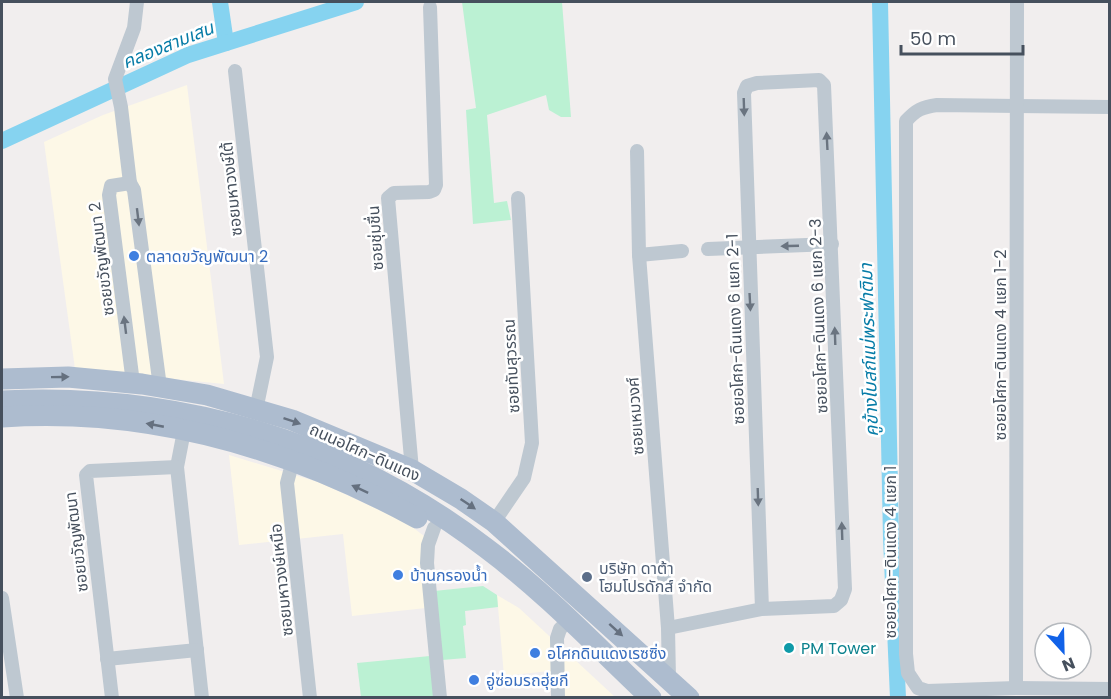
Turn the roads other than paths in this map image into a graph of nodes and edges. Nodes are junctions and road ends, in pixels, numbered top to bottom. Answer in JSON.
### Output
{"nodes":[{"id":1,"x":137,"y":2,"type":"edge"},
{"id":2,"x":1017,"y":2,"type":"edge"},
{"id":3,"x":430,"y":8,"type":"dead end"},
{"id":4,"x":235,"y":71,"type":"dead end"},
{"id":5,"x":783,"y":82,"type":"joint"},
{"id":6,"x":1017,"y":107,"type":"junction"},
{"id":7,"x":1110,"y":107,"type":"edge"},
{"id":8,"x":637,"y":151,"type":"dead end"},
{"id":9,"x":129,"y":183,"type":"junction"},
{"id":10,"x":518,"y":198,"type":"dead end"},
{"id":11,"x":832,"y":244,"type":"junction"},
{"id":12,"x":748,"y":248,"type":"junction"},
{"id":13,"x":708,"y":249,"type":"dead end"},
{"id":14,"x":682,"y":251,"type":"dead end"},
{"id":15,"x":639,"y":255,"type":"junction"},
{"id":16,"x":2,"y":379,"type":"edge"},
{"id":17,"x":133,"y":383,"type":"junction"},
{"id":18,"x":160,"y":387,"type":"junction"},
{"id":19,"x":2,"y":401,"type":"edge"},
{"id":20,"x":256,"y":410,"type":"junction"},
{"id":21,"x":2,"y":417,"type":"edge"},
{"id":22,"x":184,"y":431,"type":"junction"},
{"id":23,"x":293,"y":460,"type":"junction"},
{"id":24,"x":177,"y":467,"type":"junction"},
{"id":25,"x":412,"y":470,"type":"junction"},
{"id":26,"x":495,"y":522,"type":"junction"},
{"id":27,"x":434,"y":528,"type":"junction"},
{"id":28,"x":538,"y":592,"type":"junction"},
{"id":29,"x":2,"y":598,"type":"edge"},
{"id":30,"x":762,"y":609,"type":"junction"},
{"id":31,"x":569,"y":620,"type":"junction"},
{"id":32,"x":668,"y":628,"type":"junction"},
{"id":33,"x":197,"y":650,"type":"junction"},
{"id":34,"x":107,"y":659,"type":"junction"},
{"id":35,"x":669,"y":679,"type":"junction"},
{"id":36,"x":1016,"y":688,"type":"junction"},
{"id":37,"x":1110,"y":689,"type":"edge"},
{"id":38,"x":17,"y":698,"type":"edge"},
{"id":39,"x":112,"y":698,"type":"edge"},
{"id":40,"x":202,"y":698,"type":"edge"},
{"id":41,"x":310,"y":698,"type":"edge"},
{"id":42,"x":440,"y":698,"type":"edge"},
{"id":43,"x":558,"y":698,"type":"edge"},
{"id":44,"x":651,"y":698,"type":"edge"},
{"id":45,"x":689,"y":698,"type":"edge"}],
"edges":[{"from":1,"to":9,"type":"street"},
{"from":2,"to":6,"type":"street","name":"ซอยอโศก-ดินแดง 4 แยก 1-2"},
{"from":3,"to":25,"type":"street","name":"ซอยชุ่มชื่น"},
{"from":4,"to":20,"type":"street","name":"ซอยมหาวงษ์ใต้"},
{"from":11,"to":5,"type":"street","name":"ซอยอโศก-ดินแดง 6 แยก 2-3","one_way":true},
{"from":5,"to":12,"type":"street","name":"ซอยอโศก-ดินแดง 6 แยก 2-1","one_way":true},
{"from":6,"to":7,"type":"street"},
{"from":6,"to":36,"type":"street","name":"ซอยอโศก-ดินแดง 4 แยก 1-2"},
{"from":6,"to":36,"type":"street","name":"ซอยอโศก-ดินแดง 4 แยก 1"},
{"from":8,"to":15,"type":"street","name":"ซอยเหมวงศ์"},
{"from":17,"to":9,"type":"street","name":"ซอยขวัญพัฒนา 2","one_way":true},
{"from":9,"to":18,"type":"street","one_way":true},
{"from":10,"to":26,"type":"street","name":"ซอยทับสุวรรณ"},
{"from":11,"to":12,"type":"street","one_way":true},
{"from":30,"to":11,"type":"street","name":"ซอยอโศก-ดินแดง 6 แยก 2-3","one_way":true},
{"from":12,"to":13,"type":"street"},
{"from":12,"to":30,"type":"street","name":"ซอยอโศก-ดินแดง 6 แยก 2-1","one_way":true},
{"from":14,"to":15,"type":"street"},
{"from":15,"to":32,"type":"street","name":"ซอยเหมวงศ์"},
{"from":16,"to":17,"type":"main road","name":"ถนนอโศก-ดินแดง","one_way":true},
{"from":17,"to":18,"type":"main road","name":"ถนนอโศก-ดินแดง"},
{"from":18,"to":20,"type":"main road","name":"ถนนอโศก-ดินแดง"},
{"from":19,"to":28,"type":"main road","name":"ถนนอโศก-ดินแดง"},
{"from":20,"to":25,"type":"main road","name":"ถนนอโศก-ดินแดง","one_way":true},
{"from":22,"to":21,"type":"main road","name":"ถนนอโศก-ดินแดง","one_way":true},
{"from":22,"to":23,"type":"main road","name":"ถนนอโศก-ดินแดง"},
{"from":22,"to":24,"type":"street"},
{"from":27,"to":23,"type":"main road","name":"ถนนอโศก-ดินแดง","one_way":true},
{"from":23,"to":41,"type":"street","name":"ซอยมหาวงษ์เหนือ"},
{"from":24,"to":33,"type":"street"},
{"from":24,"to":34,"type":"street","name":"ซอยขวัญพัฒนา"},
{"from":25,"to":26,"type":"main road","name":"ถนนอโศก-ดินแดง","one_way":true},
{"from":26,"to":35,"type":"main road","name":"ถนนอโศก-ดินแดง","one_way":true},
{"from":27,"to":28,"type":"main road","name":"ถนนอโศก-ดินแดง"},
{"from":27,"to":42,"type":"street"},
{"from":28,"to":31,"type":"main road","name":"ถนนอโศก-ดินแดง"},
{"from":29,"to":38,"type":"street"},
{"from":30,"to":32,"type":"street"},
{"from":31,"to":43,"type":"street"},
{"from":31,"to":44,"type":"main road","name":"ถนนอโศก-ดินแดง"},
{"from":32,"to":35,"type":"street","name":"ซอยเหมวงศ์"},
{"from":33,"to":34,"type":"street"},
{"from":33,"to":40,"type":"street"},
{"from":34,"to":39,"type":"street","name":"ซอยขวัญพัฒนา"},
{"from":35,"to":45,"type":"main road","name":"ถนนอโศก-ดินแดง"},
{"from":36,"to":37,"type":"street","name":"ซอยอโศก-ดินแดง 4 แยก 1"}]}
